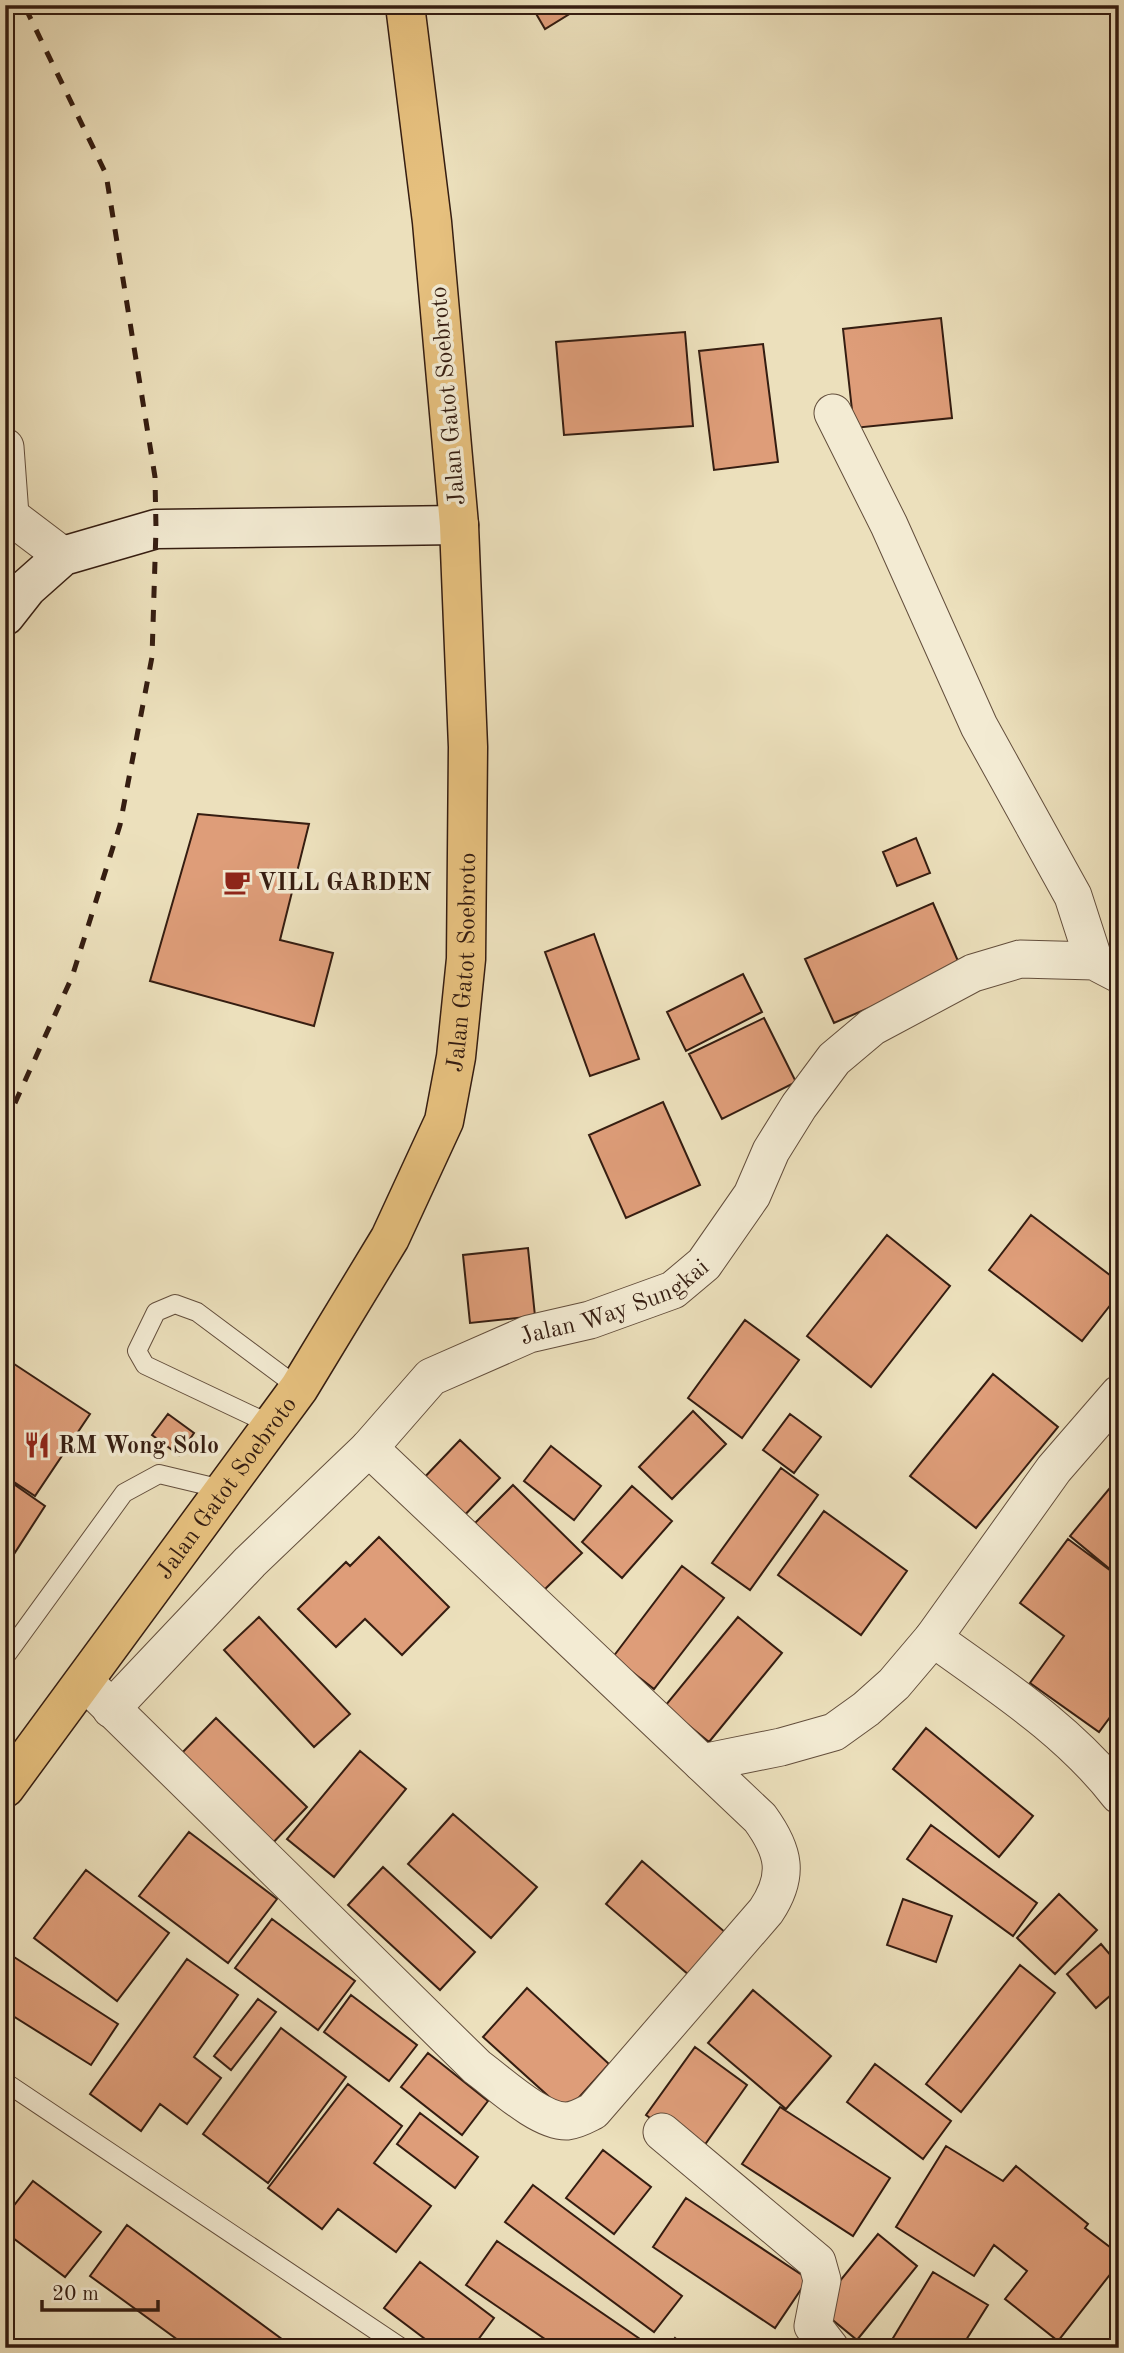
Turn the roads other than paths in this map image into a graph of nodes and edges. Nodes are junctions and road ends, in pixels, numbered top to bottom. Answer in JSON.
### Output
{"nodes":[{"id":1,"x":405,"y":5,"type":"edge"},
{"id":2,"x":833,"y":413,"type":"dead end"},
{"id":3,"x":5,"y":447,"type":"edge"},
{"id":4,"x":7,"y":514,"type":"edge"},
{"id":5,"x":459,"y":525,"type":"junction"},
{"id":6,"x":63,"y":556,"type":"junction"},
{"id":7,"x":5,"y":616,"type":"edge"},
{"id":8,"x":1107,"y":968,"type":"edge"},
{"id":9,"x":299,"y":1388,"type":"junction"},
{"id":10,"x":1119,"y":1394,"type":"edge"},
{"id":11,"x":272,"y":1425,"type":"junction"},
{"id":12,"x":369,"y":1448,"type":"junction"},
{"id":13,"x":226,"y":1490,"type":"junction"},
{"id":14,"x":933,"y":1638,"type":"junction"},
{"id":15,"x":5,"y":1657,"type":"edge"},
{"id":16,"x":84,"y":1681,"type":"junction"},
{"id":17,"x":111,"y":1709,"type":"junction"},
{"id":18,"x":702,"y":1763,"type":"junction"},
{"id":19,"x":5,"y":1787,"type":"edge"},
{"id":20,"x":1119,"y":1795,"type":"edge"},
{"id":21,"x":5,"y":2082,"type":"edge"},
{"id":22,"x":662,"y":2133,"type":"dead end"},
{"id":23,"x":402,"y":2348,"type":"edge"},
{"id":24,"x":830,"y":2348,"type":"edge"}],
"edges":[{"from":1,"to":5,"type":"main road","name":"Jalan Gatot Soebroto"},
{"from":2,"to":8,"type":"street"},
{"from":3,"to":4,"type":"street"},
{"from":4,"to":6,"type":"street"},
{"from":5,"to":6,"type":"street"},
{"from":5,"to":9,"type":"main road","name":"Jalan Gatot Soebroto"},
{"from":6,"to":7,"type":"street"},
{"from":8,"to":12,"type":"street","name":"Jalan Way Sungkai"},
{"from":9,"to":11,"type":"main road","name":"Jalan Gatot Soebroto"},
{"from":9,"to":11,"type":"lane"},
{"from":10,"to":14,"type":"street"},
{"from":11,"to":13,"type":"main road","name":"Jalan Gatot Soebroto"},
{"from":12,"to":17,"type":"street","name":"Jalan Way Sungkai"},
{"from":12,"to":18,"type":"street"},
{"from":13,"to":15,"type":"lane"},
{"from":13,"to":16,"type":"main road","name":"Jalan Gatot Soebroto"},
{"from":14,"to":18,"type":"street"},
{"from":14,"to":20,"type":"street"},
{"from":16,"to":17,"type":"street"},
{"from":16,"to":19,"type":"main road","name":"Jalan Gatot Soebroto"},
{"from":17,"to":18,"type":"street"},
{"from":21,"to":23,"type":"lane"},
{"from":22,"to":24,"type":"street"}]}
